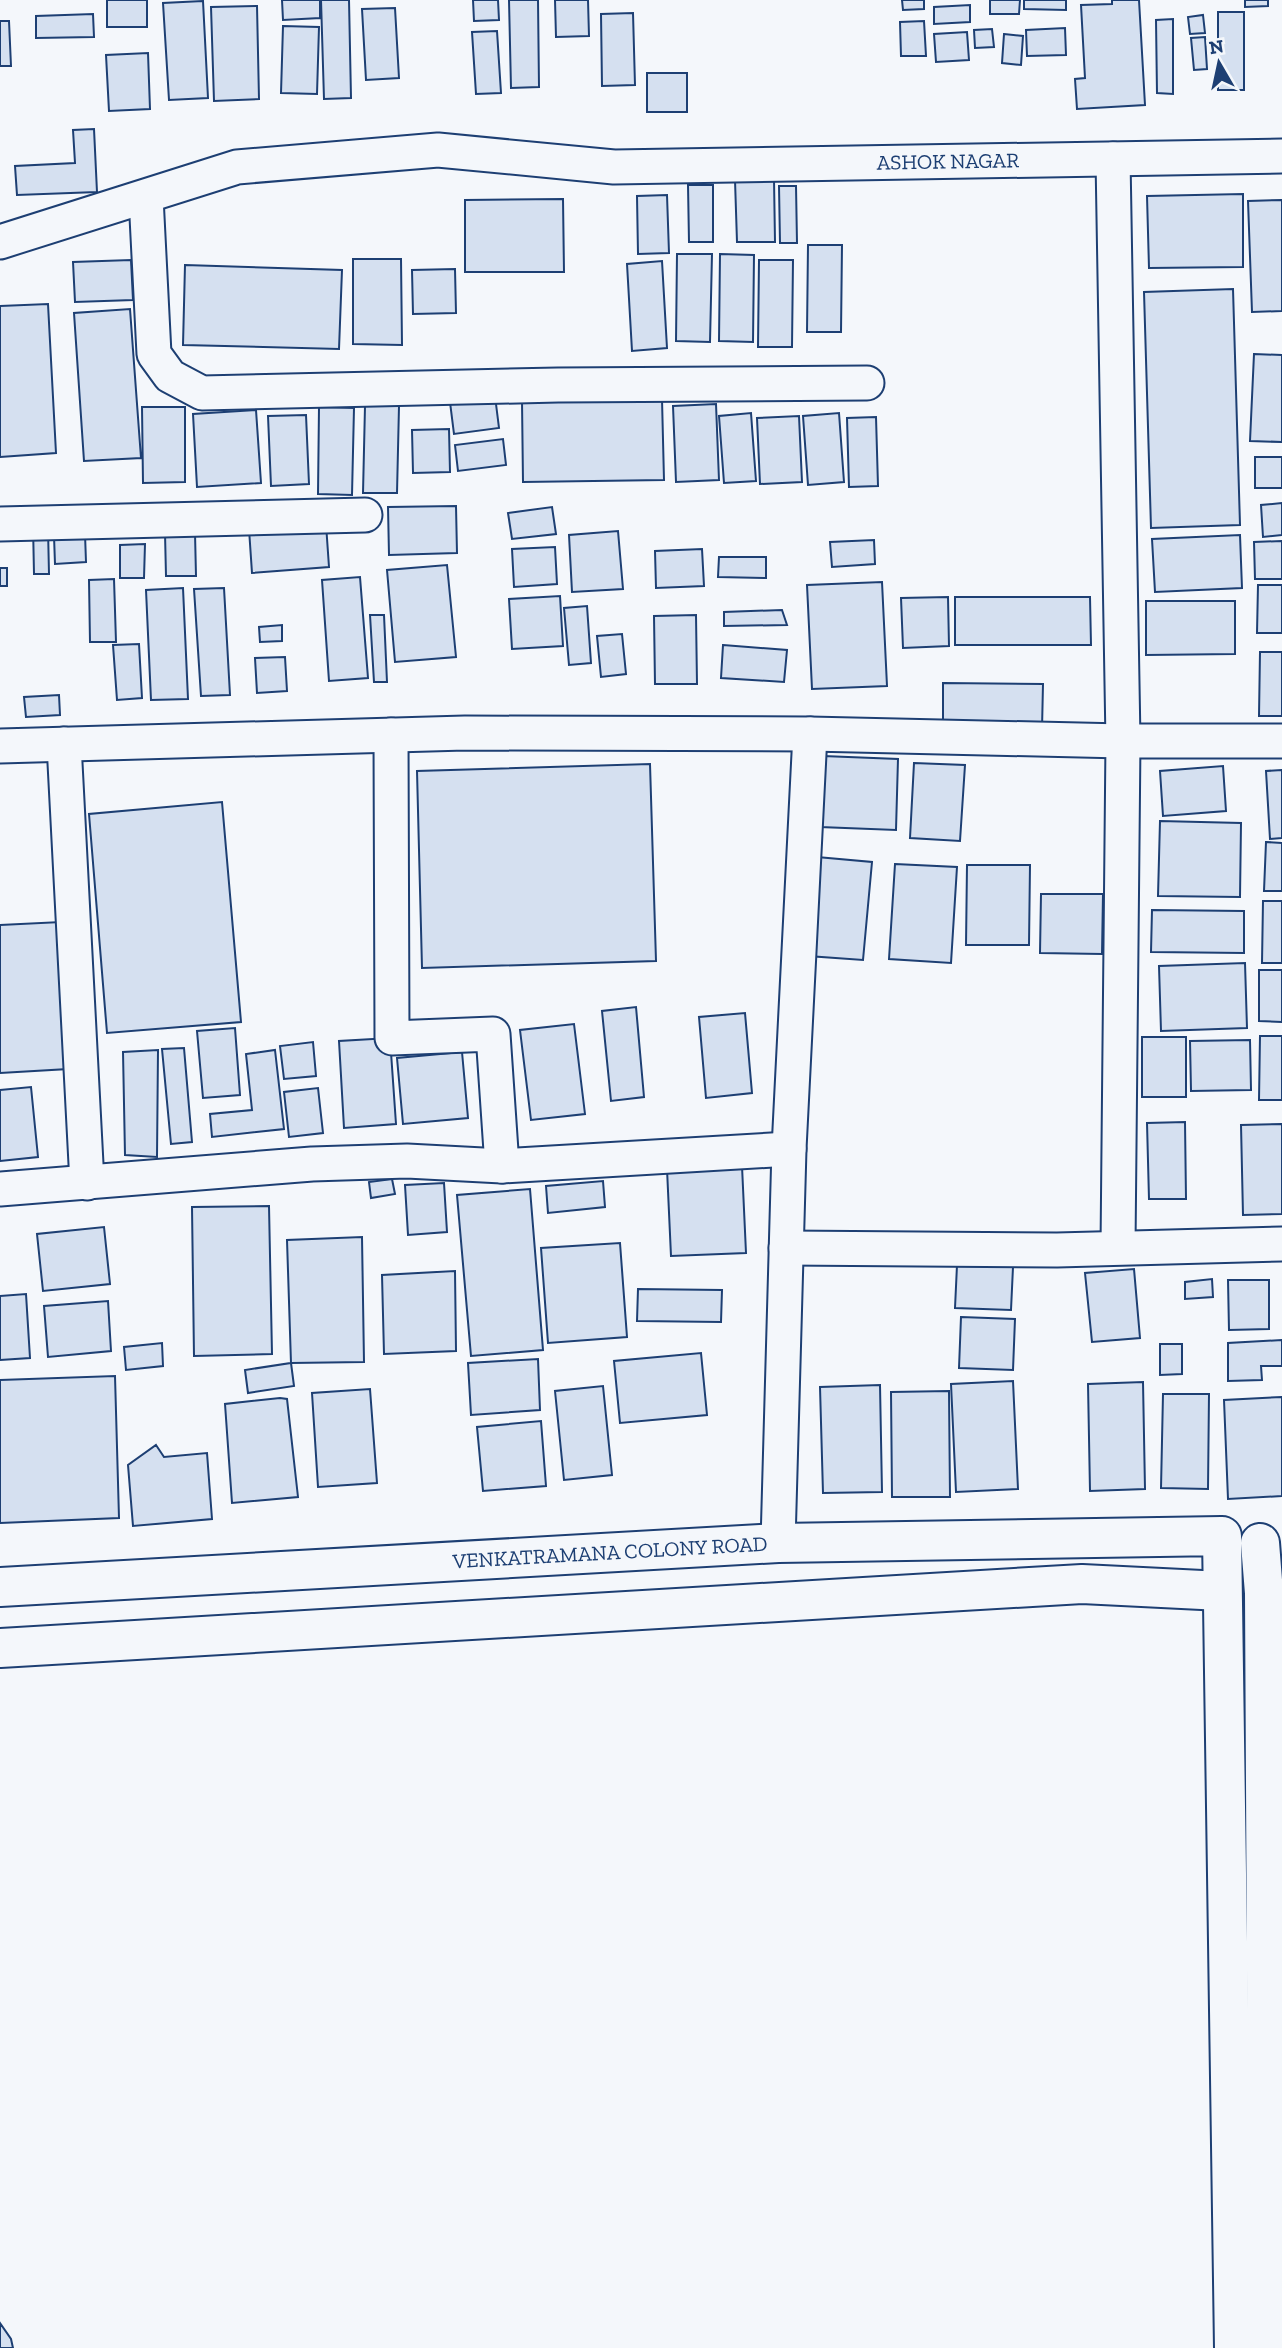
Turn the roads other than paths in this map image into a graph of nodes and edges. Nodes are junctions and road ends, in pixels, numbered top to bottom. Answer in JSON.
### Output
{"nodes":[{"id":1,"x":1282,"y":156,"type":"edge"},
{"id":2,"x":1113,"y":159,"type":"junction"},
{"id":3,"x":146,"y":197,"type":"junction"},
{"id":4,"x":0,"y":242,"type":"edge"},
{"id":5,"x":867,"y":383,"type":"dead end"},
{"id":6,"x":365,"y":515,"type":"dead end"},
{"id":7,"x":0,"y":524,"type":"edge"},
{"id":8,"x":810,"y":734,"type":"junction"},
{"id":9,"x":391,"y":735,"type":"junction"},
{"id":10,"x":1123,"y":741,"type":"junction"},
{"id":11,"x":1282,"y":741,"type":"edge"},
{"id":12,"x":64,"y":744,"type":"junction"},
{"id":13,"x":0,"y":746,"type":"edge"},
{"id":14,"x":789,"y":1149,"type":"junction"},
{"id":15,"x":502,"y":1166,"type":"junction"},
{"id":16,"x":87,"y":1183,"type":"junction"},
{"id":17,"x":0,"y":1189,"type":"edge"},
{"id":18,"x":1282,"y":1244,"type":"edge"},
{"id":19,"x":1118,"y":1247,"type":"junction"},
{"id":20,"x":786,"y":1248,"type":"junction"},
{"id":21,"x":778,"y":1543,"type":"junction"},
{"id":22,"x":1260,"y":1543,"type":"dead end"},
{"id":23,"x":0,"y":1587,"type":"edge"},
{"id":24,"x":1222,"y":1591,"type":"junction"},
{"id":25,"x":0,"y":1648,"type":"edge"},
{"id":26,"x":1234,"y":2348,"type":"edge"},
{"id":27,"x":1268,"y":2348,"type":"edge"}],
"edges":[{"from":1,"to":2,"type":"street","name":"ASHOK NAGAR"},
{"from":2,"to":3,"type":"street","name":"ASHOK NAGAR"},
{"from":2,"to":10,"type":"street"},
{"from":3,"to":4,"type":"street","name":"ASHOK NAGAR"},
{"from":3,"to":5,"type":"street"},
{"from":6,"to":7,"type":"street"},
{"from":8,"to":9,"type":"street"},
{"from":8,"to":10,"type":"street"},
{"from":8,"to":14,"type":"street"},
{"from":9,"to":12,"type":"street"},
{"from":9,"to":15,"type":"street"},
{"from":10,"to":11,"type":"street"},
{"from":10,"to":19,"type":"street"},
{"from":12,"to":13,"type":"street"},
{"from":12,"to":16,"type":"street"},
{"from":14,"to":15,"type":"street"},
{"from":14,"to":20,"type":"street"},
{"from":15,"to":16,"type":"street"},
{"from":16,"to":17,"type":"street"},
{"from":18,"to":19,"type":"street"},
{"from":19,"to":20,"type":"street"},
{"from":20,"to":21,"type":"street"},
{"from":21,"to":23,"type":"main road","name":"VENKATRAMANA COLONY ROAD"},
{"from":21,"to":24,"type":"main road","name":"VENKATRAMANA COLONY ROAD"},
{"from":22,"to":27,"type":"main road"},
{"from":24,"to":25,"type":"main road"},
{"from":24,"to":26,"type":"main road"}]}
